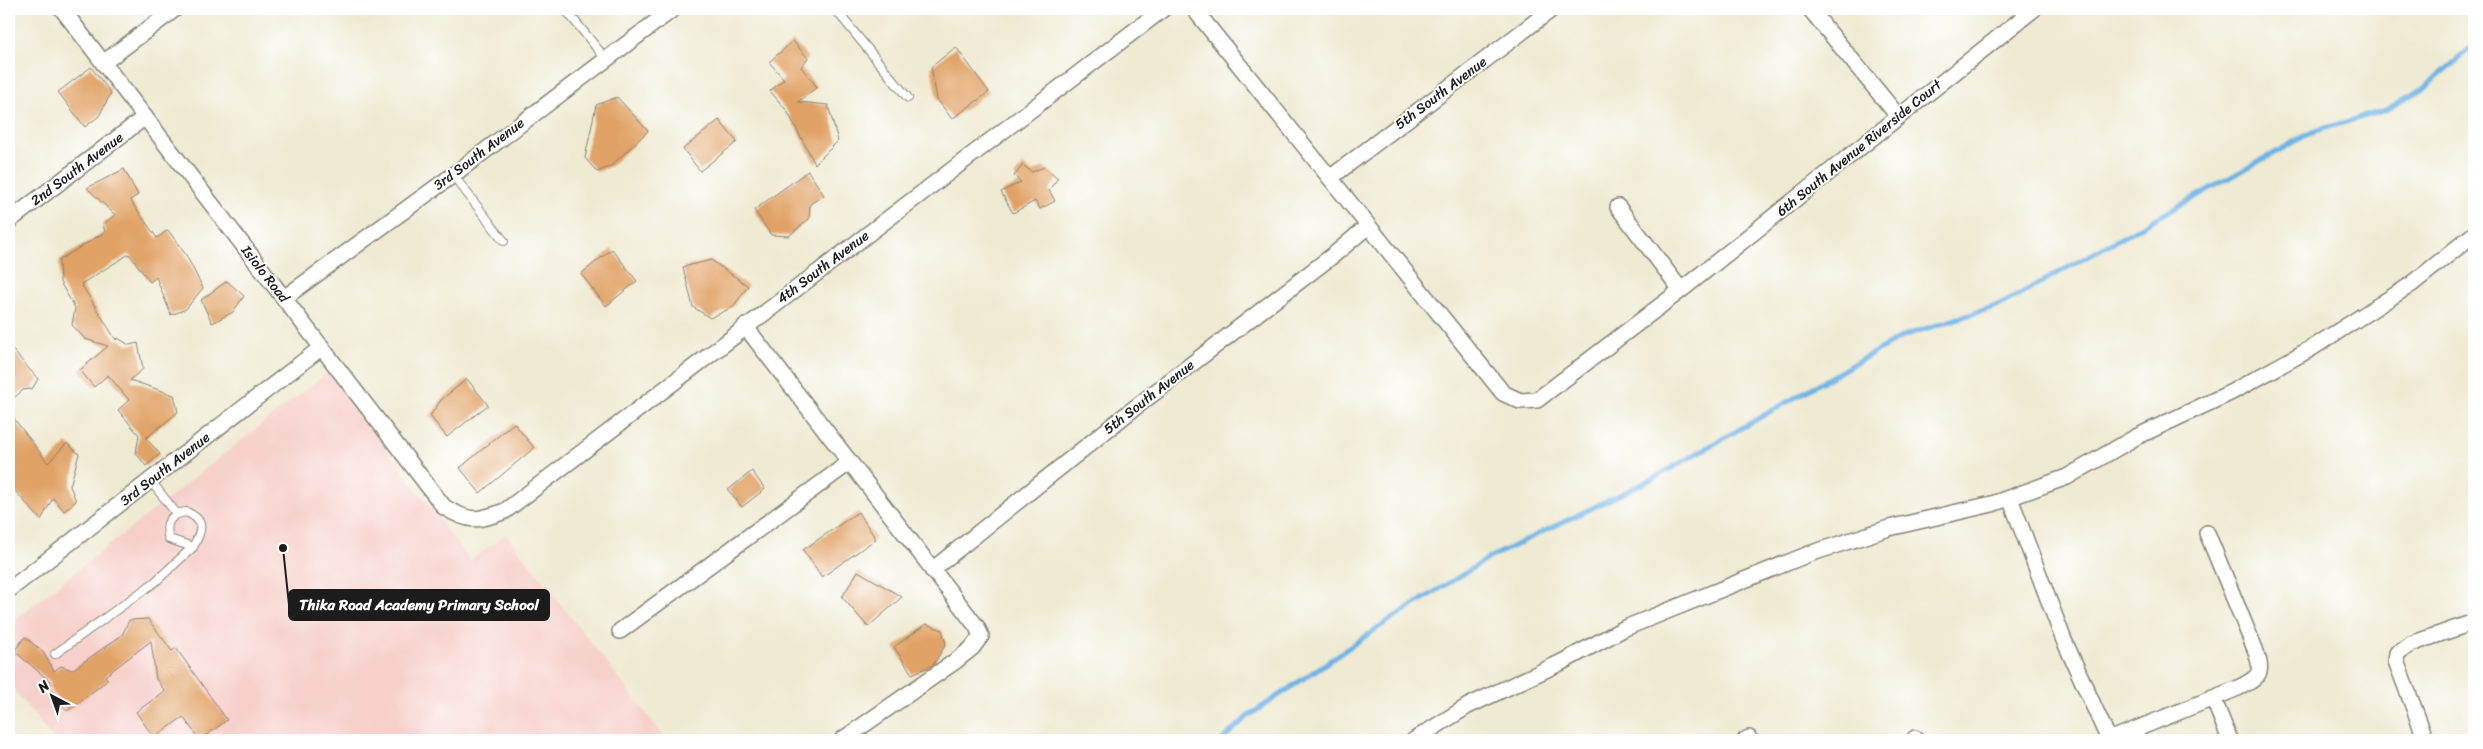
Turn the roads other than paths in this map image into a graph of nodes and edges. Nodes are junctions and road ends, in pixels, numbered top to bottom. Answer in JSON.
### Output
{"nodes":[{"id":1,"x":62,"y":9,"type":"edge"},
{"id":2,"x":175,"y":9,"type":"edge"},
{"id":3,"x":565,"y":9,"type":"edge"},
{"id":4,"x":673,"y":9,"type":"edge"},
{"id":5,"x":835,"y":9,"type":"edge"},
{"id":6,"x":1163,"y":9,"type":"edge"},
{"id":7,"x":1194,"y":9,"type":"edge"},
{"id":8,"x":1552,"y":9,"type":"edge"},
{"id":9,"x":1810,"y":9,"type":"edge"},
{"id":10,"x":2034,"y":9,"type":"edge"},
{"id":11,"x":605,"y":58,"type":"junction"},
{"id":12,"x":103,"y":63,"type":"junction"},
{"id":13,"x":908,"y":98,"type":"dead end"},
{"id":14,"x":1898,"y":116,"type":"junction"},
{"id":15,"x":145,"y":117,"type":"junction"},
{"id":16,"x":453,"y":175,"type":"junction"},
{"id":17,"x":1330,"y":178,"type":"junction"},
{"id":18,"x":1618,"y":207,"type":"dead end"},
{"id":19,"x":9,"y":221,"type":"edge"},
{"id":20,"x":1368,"y":226,"type":"junction"},
{"id":21,"x":2474,"y":234,"type":"edge"},
{"id":22,"x":504,"y":241,"type":"dead end"},
{"id":23,"x":1683,"y":289,"type":"junction"},
{"id":24,"x":284,"y":298,"type":"junction"},
{"id":25,"x":745,"y":326,"type":"junction"},
{"id":26,"x":322,"y":347,"type":"junction"},
{"id":27,"x":850,"y":462,"type":"junction"},
{"id":28,"x":150,"y":480,"type":"junction"},
{"id":29,"x":2010,"y":498,"type":"junction"},
{"id":30,"x":176,"y":513,"type":"junction"},
{"id":31,"x":482,"y":520,"type":"joint"},
{"id":32,"x":2207,"y":533,"type":"dead end"},
{"id":33,"x":193,"y":547,"type":"junction"},
{"id":34,"x":932,"y":570,"type":"junction"},
{"id":35,"x":9,"y":590,"type":"edge"},
{"id":36,"x":2474,"y":622,"type":"edge"},
{"id":37,"x":620,"y":630,"type":"dead end"},
{"id":38,"x":55,"y":654,"type":"dead end"},
{"id":39,"x":2213,"y":698,"type":"junction"},
{"id":40,"x":842,"y":740,"type":"edge"},
{"id":41,"x":1414,"y":740,"type":"edge"},
{"id":42,"x":2109,"y":740,"type":"edge"},
{"id":43,"x":2230,"y":740,"type":"edge"},
{"id":44,"x":2426,"y":740,"type":"edge"}],
"edges":[{"from":1,"to":12,"type":"street","name":"Isiolo Road"},
{"from":2,"to":12,"type":"street"},
{"from":3,"to":11,"type":"lane"},
{"from":4,"to":11,"type":"street","name":"3rd South Avenue"},
{"from":5,"to":13,"type":"lane"},
{"from":6,"to":25,"type":"street","name":"4th South Avenue"},
{"from":7,"to":17,"type":"street","name":"6th South Avenue Riverside Court"},
{"from":8,"to":17,"type":"street","name":"5th South Avenue"},
{"from":9,"to":14,"type":"street"},
{"from":10,"to":14,"type":"street","name":"6th South Avenue Riverside Court"},
{"from":11,"to":16,"type":"street","name":"3rd South Avenue"},
{"from":12,"to":15,"type":"street","name":"Isiolo Road"},
{"from":14,"to":23,"type":"street","name":"6th South Avenue Riverside Court"},
{"from":15,"to":19,"type":"street","name":"2nd South Avenue"},
{"from":15,"to":24,"type":"street","name":"Isiolo Road"},
{"from":16,"to":22,"type":"lane"},
{"from":16,"to":24,"type":"street","name":"3rd South Avenue"},
{"from":17,"to":20,"type":"street","name":"6th South Avenue Riverside Court"},
{"from":18,"to":23,"type":"street"},
{"from":20,"to":23,"type":"street","name":"6th South Avenue Riverside Court"},
{"from":20,"to":34,"type":"street","name":"5th South Avenue"},
{"from":21,"to":29,"type":"street"},
{"from":24,"to":26,"type":"street","name":"Isiolo Road"},
{"from":25,"to":27,"type":"street"},
{"from":25,"to":31,"type":"street","name":"4th South Avenue"},
{"from":26,"to":28,"type":"street","name":"3rd South Avenue"},
{"from":26,"to":31,"type":"street","name":"Isiolo Road"},
{"from":27,"to":34,"type":"street"},
{"from":27,"to":37,"type":"street"},
{"from":28,"to":30,"type":"lane"},
{"from":28,"to":35,"type":"street","name":"3rd South Avenue"},
{"from":29,"to":41,"type":"street"},
{"from":29,"to":42,"type":"street"},
{"from":30,"to":33,"type":"lane"},
{"from":30,"to":33,"type":"lane"},
{"from":32,"to":39,"type":"street"},
{"from":33,"to":38,"type":"lane"},
{"from":34,"to":40,"type":"street"},
{"from":36,"to":44,"type":"street"},
{"from":39,"to":42,"type":"street"},
{"from":39,"to":43,"type":"street"}]}
